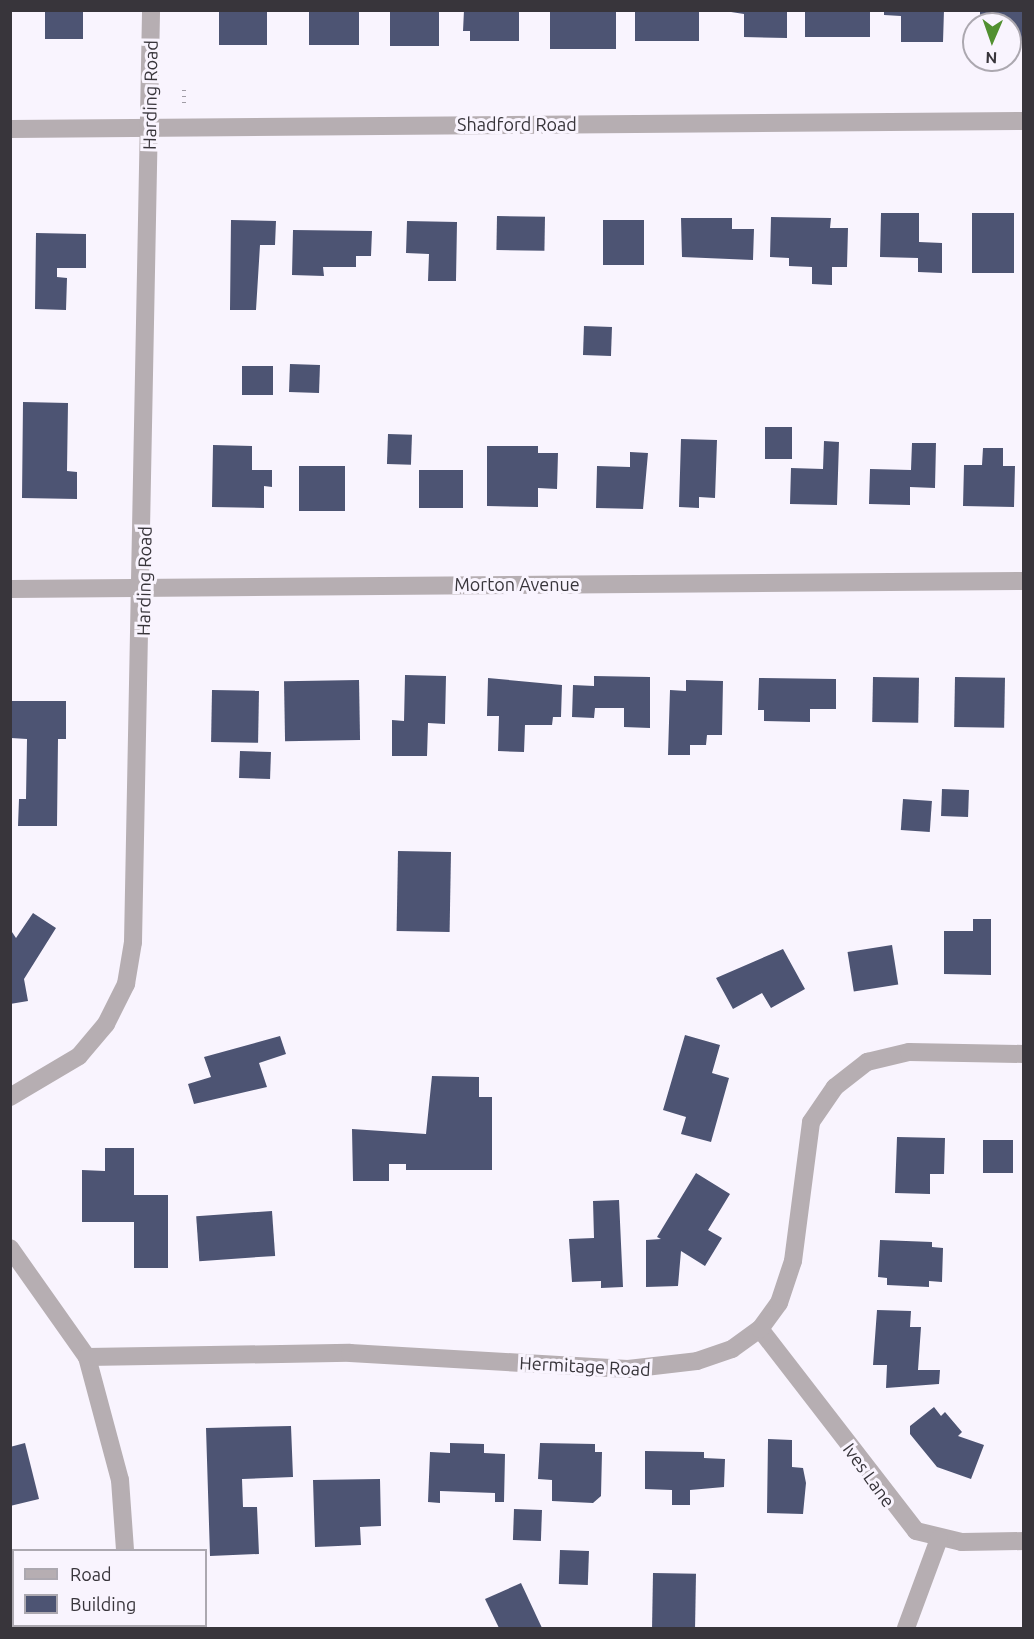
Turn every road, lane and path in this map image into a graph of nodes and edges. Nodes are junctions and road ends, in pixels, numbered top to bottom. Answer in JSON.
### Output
{"nodes":[{"id":1,"x":151,"y":10,"type":"edge"},
{"id":2,"x":184,"y":88,"type":"dead end"},
{"id":3,"x":184,"y":103,"type":"dead end"},
{"id":4,"x":1023,"y":121,"type":"edge"},
{"id":5,"x":149,"y":126,"type":"junction"},
{"id":6,"x":10,"y":129,"type":"edge"},
{"id":7,"x":1023,"y":581,"type":"edge"},
{"id":8,"x":144,"y":587,"type":"junction"},
{"id":9,"x":10,"y":589,"type":"edge"},
{"id":10,"x":1023,"y":1054,"type":"edge"},
{"id":11,"x":10,"y":1097,"type":"edge"},
{"id":12,"x":10,"y":1248,"type":"edge"},
{"id":13,"x":760,"y":1329,"type":"junction"},
{"id":14,"x":87,"y":1357,"type":"junction"},
{"id":15,"x":939,"y":1539,"type":"junction"},
{"id":16,"x":1023,"y":1541,"type":"edge"},
{"id":17,"x":125,"y":1549,"type":"edge"},
{"id":18,"x":906,"y":1629,"type":"edge"}],
"edges":[{"from":1,"to":5,"type":"street","name":"Harding Road"},
{"from":2,"to":3,"type":"path"},
{"from":4,"to":5,"type":"street","name":"Shadford Road"},
{"from":5,"to":6,"type":"street","name":"Shadford Road"},
{"from":5,"to":8,"type":"street","name":"Harding Road"},
{"from":7,"to":8,"type":"street","name":"Morton Avenue"},
{"from":8,"to":9,"type":"street","name":"Morton Avenue"},
{"from":8,"to":11,"type":"street","name":"Harding Road"},
{"from":10,"to":13,"type":"street","name":"Hermitage Road"},
{"from":12,"to":14,"type":"street"},
{"from":13,"to":14,"type":"street","name":"Hermitage Road"},
{"from":13,"to":15,"type":"street","name":"Ives Lane"},
{"from":14,"to":17,"type":"street"},
{"from":15,"to":16,"type":"street","name":"Ives Lane"},
{"from":15,"to":18,"type":"street"}]}
